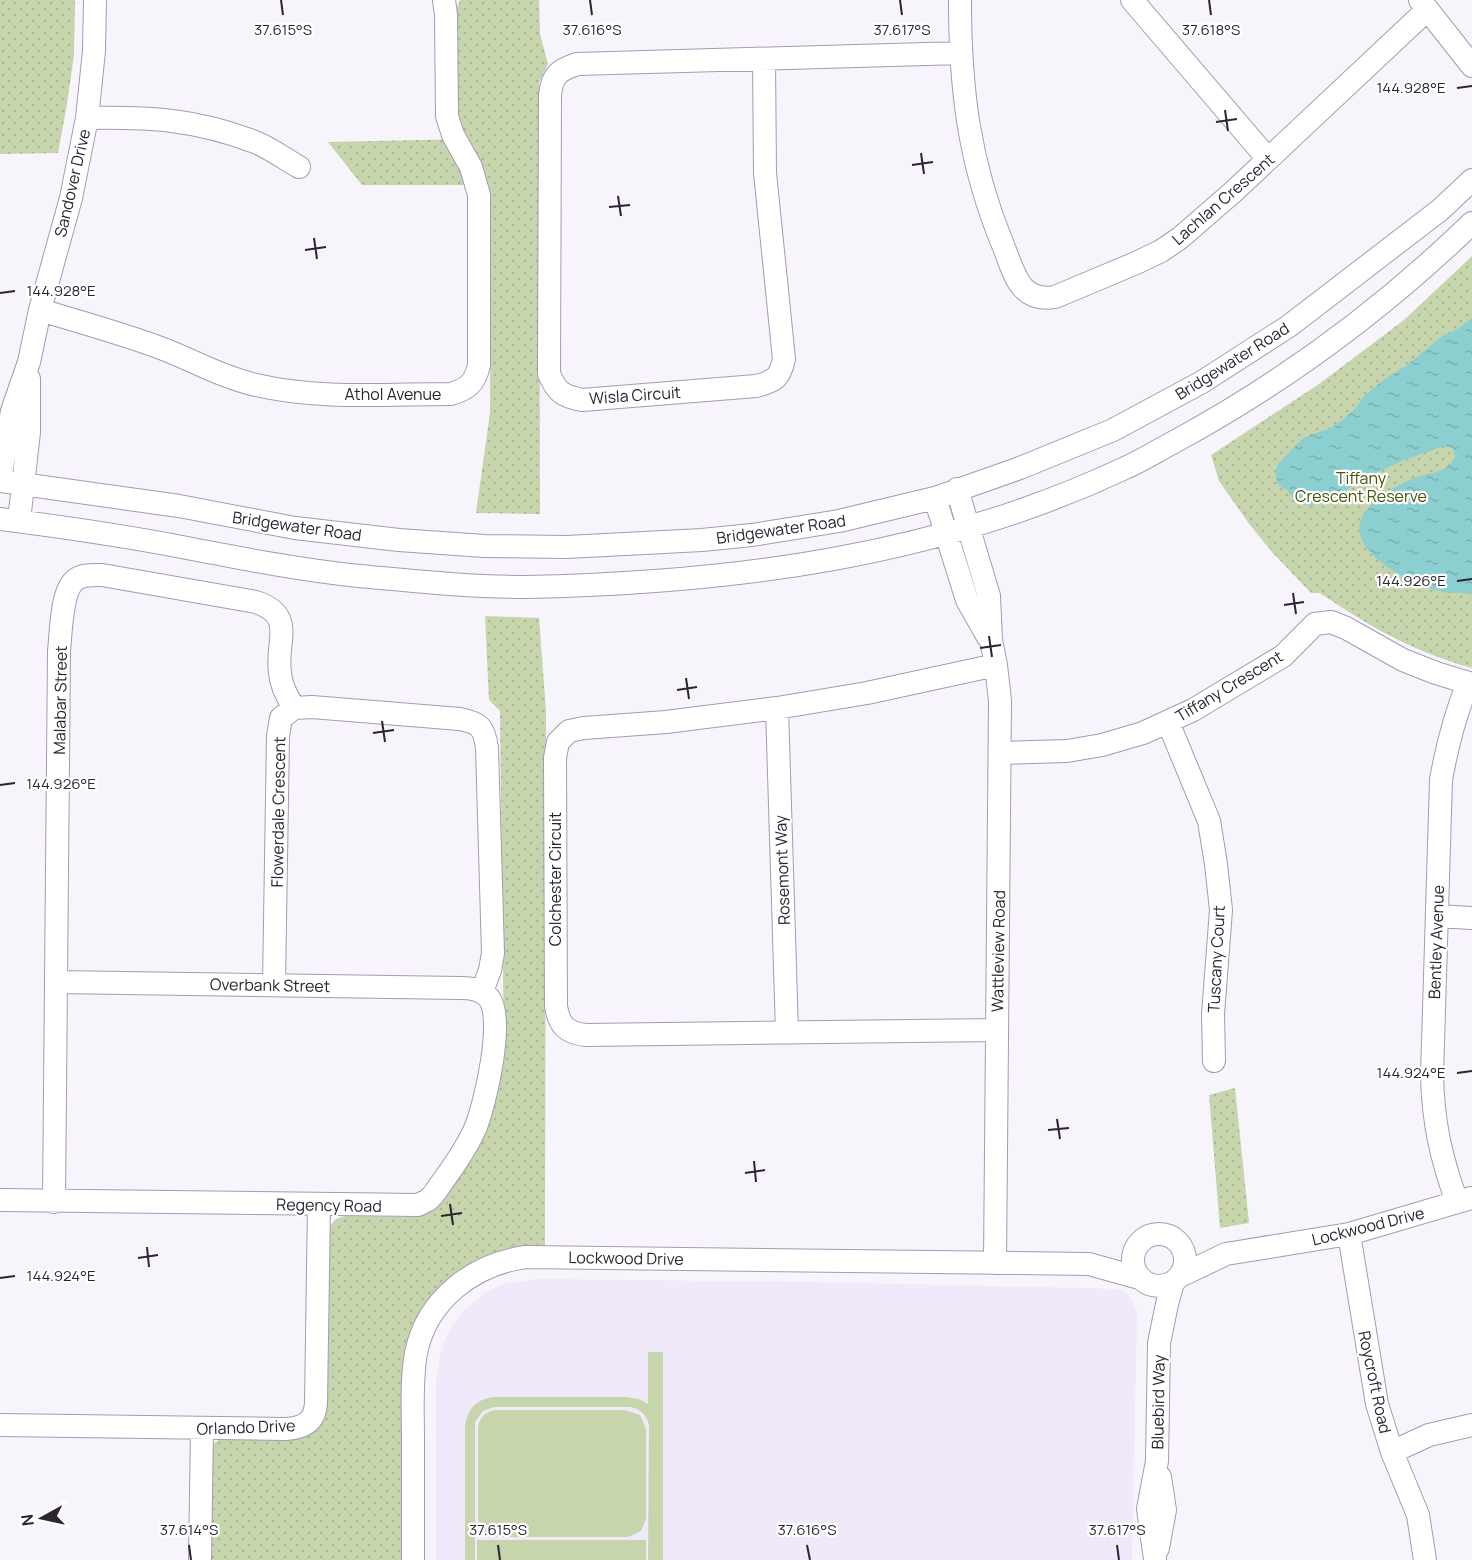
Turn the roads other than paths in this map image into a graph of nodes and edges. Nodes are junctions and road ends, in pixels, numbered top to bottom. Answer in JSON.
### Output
{"nodes":[{"id":1,"x":95,"y":0,"type":"edge"},
{"id":2,"x":444,"y":0,"type":"edge"},
{"id":3,"x":960,"y":0,"type":"edge"},
{"id":4,"x":1132,"y":0,"type":"edge"},
{"id":5,"x":1424,"y":5,"type":"edge"},
{"id":6,"x":1446,"y":31,"type":"junction"},
{"id":7,"x":1472,"y":48,"type":"edge"},
{"id":8,"x":960,"y":53,"type":"junction"},
{"id":9,"x":764,"y":59,"type":"junction"},
{"id":10,"x":1472,"y":66,"type":"edge"},
{"id":11,"x":87,"y":118,"type":"junction"},
{"id":12,"x":1268,"y":159,"type":"junction"},
{"id":13,"x":299,"y":167,"type":"dead end"},
{"id":14,"x":1472,"y":180,"type":"edge"},
{"id":15,"x":1472,"y":223,"type":"edge"},
{"id":16,"x":40,"y":310,"type":"junction"},
{"id":17,"x":29,"y":362,"type":"junction"},
{"id":18,"x":0,"y":480,"type":"edge"},
{"id":19,"x":23,"y":484,"type":"junction"},
{"id":20,"x":957,"y":489,"type":"junction"},
{"id":21,"x":935,"y":498,"type":"junction"},
{"id":22,"x":9,"y":520,"type":"edge"},
{"id":23,"x":968,"y":527,"type":"junction"},
{"id":24,"x":946,"y":534,"type":"junction"},
{"id":25,"x":991,"y":640,"type":"junction"},
{"id":26,"x":996,"y":665,"type":"junction"},
{"id":27,"x":1470,"y":683,"type":"edge"},
{"id":28,"x":294,"y":708,"type":"junction"},
{"id":29,"x":777,"y":708,"type":"junction"},
{"id":30,"x":1168,"y":722,"type":"junction"},
{"id":31,"x":1001,"y":753,"type":"junction"},
{"id":32,"x":1437,"y":916,"type":"junction"},
{"id":33,"x":1472,"y":918,"type":"edge"},
{"id":34,"x":58,"y":982,"type":"junction"},
{"id":35,"x":274,"y":984,"type":"junction"},
{"id":36,"x":482,"y":992,"type":"junction"},
{"id":37,"x":997,"y":1030,"type":"junction"},
{"id":38,"x":787,"y":1032,"type":"junction"},
{"id":39,"x":1214,"y":1061,"type":"dead end"},
{"id":40,"x":0,"y":1200,"type":"edge"},
{"id":41,"x":1465,"y":1200,"type":"edge"},
{"id":42,"x":54,"y":1202,"type":"junction"},
{"id":43,"x":319,"y":1205,"type":"junction"},
{"id":44,"x":1349,"y":1234,"type":"junction"},
{"id":45,"x":1181,"y":1246,"type":"junction"},
{"id":46,"x":1135,"y":1250,"type":"junction"},
{"id":47,"x":1226,"y":1254,"type":"junction"},
{"id":48,"x":995,"y":1263,"type":"junction"},
{"id":49,"x":1089,"y":1264,"type":"junction"},
{"id":50,"x":1177,"y":1279,"type":"junction"},
{"id":51,"x":1143,"y":1281,"type":"junction"},
{"id":52,"x":1160,"y":1343,"type":"junction"},
{"id":53,"x":0,"y":1425,"type":"edge"},
{"id":54,"x":1472,"y":1425,"type":"edge"},
{"id":55,"x":202,"y":1429,"type":"junction"},
{"id":56,"x":1392,"y":1452,"type":"junction"},
{"id":57,"x":200,"y":1560,"type":"edge"},
{"id":58,"x":413,"y":1560,"type":"edge"},
{"id":59,"x":1155,"y":1560,"type":"edge"},
{"id":60,"x":1425,"y":1560,"type":"edge"}],
"edges":[{"from":1,"to":11,"type":"street","name":"Sandover Drive"},
{"from":2,"to":16,"type":"street","name":"Athol Avenue"},
{"from":3,"to":8,"type":"street","name":"Lachlan Crescent"},
{"from":4,"to":12,"type":"street"},
{"from":5,"to":6,"type":"street"},
{"from":5,"to":12,"type":"street","name":"Lachlan Crescent"},
{"from":6,"to":7,"type":"street"},
{"from":6,"to":10,"type":"street"},
{"from":8,"to":9,"type":"street","name":"Wisla Circuit"},
{"from":8,"to":12,"type":"street","name":"Lachlan Crescent"},
{"from":9,"to":9,"type":"street","name":"Wisla Circuit"},
{"from":11,"to":13,"type":"street"},
{"from":11,"to":16,"type":"street","name":"Sandover Drive"},
{"from":14,"to":20,"type":"street","name":"Bridgewater Road"},
{"from":15,"to":23,"type":"street"},
{"from":16,"to":17,"type":"street","name":"Sandover Drive"},
{"from":17,"to":18,"type":"street","name":"Sandover Drive"},
{"from":17,"to":19,"type":"street","name":"Sandover Drive"},
{"from":18,"to":19,"type":"street","name":"Bridgewater Road"},
{"from":19,"to":21,"type":"street","name":"Bridgewater Road"},
{"from":19,"to":22,"type":"street","name":"Sandover Drive"},
{"from":20,"to":21,"type":"street","name":"Bridgewater Road"},
{"from":20,"to":23,"type":"street","name":"Wattleview Road"},
{"from":21,"to":24,"type":"street","name":"Wattleview Road"},
{"from":22,"to":24,"type":"street"},
{"from":23,"to":24,"type":"street"},
{"from":23,"to":25,"type":"street","name":"Wattleview Road"},
{"from":24,"to":25,"type":"street","name":"Wattleview Road"},
{"from":25,"to":26,"type":"street","name":"Wattleview Road"},
{"from":26,"to":29,"type":"street","name":"Colchester Circuit"},
{"from":26,"to":31,"type":"street","name":"Wattleview Road"},
{"from":27,"to":30,"type":"street","name":"Tiffany Crescent"},
{"from":27,"to":32,"type":"street","name":"Bentley Avenue"},
{"from":28,"to":34,"type":"street","name":"Malabar Street"},
{"from":28,"to":35,"type":"street","name":"Flowerdale Crescent"},
{"from":28,"to":36,"type":"street"},
{"from":29,"to":38,"type":"street","name":"Rosemont Way"},
{"from":29,"to":38,"type":"street","name":"Colchester Circuit"},
{"from":30,"to":31,"type":"street","name":"Tiffany Crescent"},
{"from":30,"to":39,"type":"street","name":"Tuscany Court"},
{"from":31,"to":37,"type":"street","name":"Wattleview Road"},
{"from":32,"to":33,"type":"street"},
{"from":32,"to":41,"type":"street","name":"Bentley Avenue"},
{"from":34,"to":35,"type":"street","name":"Overbank Street"},
{"from":34,"to":42,"type":"street","name":"Malabar Street"},
{"from":35,"to":36,"type":"street","name":"Overbank Street"},
{"from":36,"to":43,"type":"street","name":"Regency Road"},
{"from":37,"to":38,"type":"street","name":"Colchester Circuit"},
{"from":37,"to":48,"type":"street","name":"Wattleview Road"},
{"from":40,"to":42,"type":"street","name":"Regency Road"},
{"from":41,"to":44,"type":"street","name":"Lockwood Drive"},
{"from":42,"to":43,"type":"street","name":"Regency Road"},
{"from":43,"to":55,"type":"street","name":"Orlando Drive"},
{"from":44,"to":47,"type":"street","name":"Lockwood Drive"},
{"from":44,"to":56,"type":"street","name":"Roycroft Road"},
{"from":45,"to":46,"type":"street"},
{"from":45,"to":47,"type":"street","name":"Lockwood Drive"},
{"from":45,"to":50,"type":"street"},
{"from":46,"to":49,"type":"street","name":"Lockwood Drive"},
{"from":46,"to":51,"type":"street"},
{"from":47,"to":50,"type":"street","name":"Lockwood Drive"},
{"from":48,"to":49,"type":"street","name":"Lockwood Drive"},
{"from":48,"to":58,"type":"street","name":"Lockwood Drive"},
{"from":49,"to":51,"type":"street","name":"Lockwood Drive"},
{"from":50,"to":51,"type":"street"},
{"from":50,"to":52,"type":"street","name":"Bluebird Way"},
{"from":51,"to":52,"type":"street","name":"Bluebird Way"},
{"from":52,"to":59,"type":"street","name":"Bluebird Way"},
{"from":53,"to":55,"type":"street","name":"Orlando Drive"},
{"from":54,"to":56,"type":"street"},
{"from":55,"to":57,"type":"street"},
{"from":56,"to":60,"type":"street","name":"Roycroft Road"}]}
